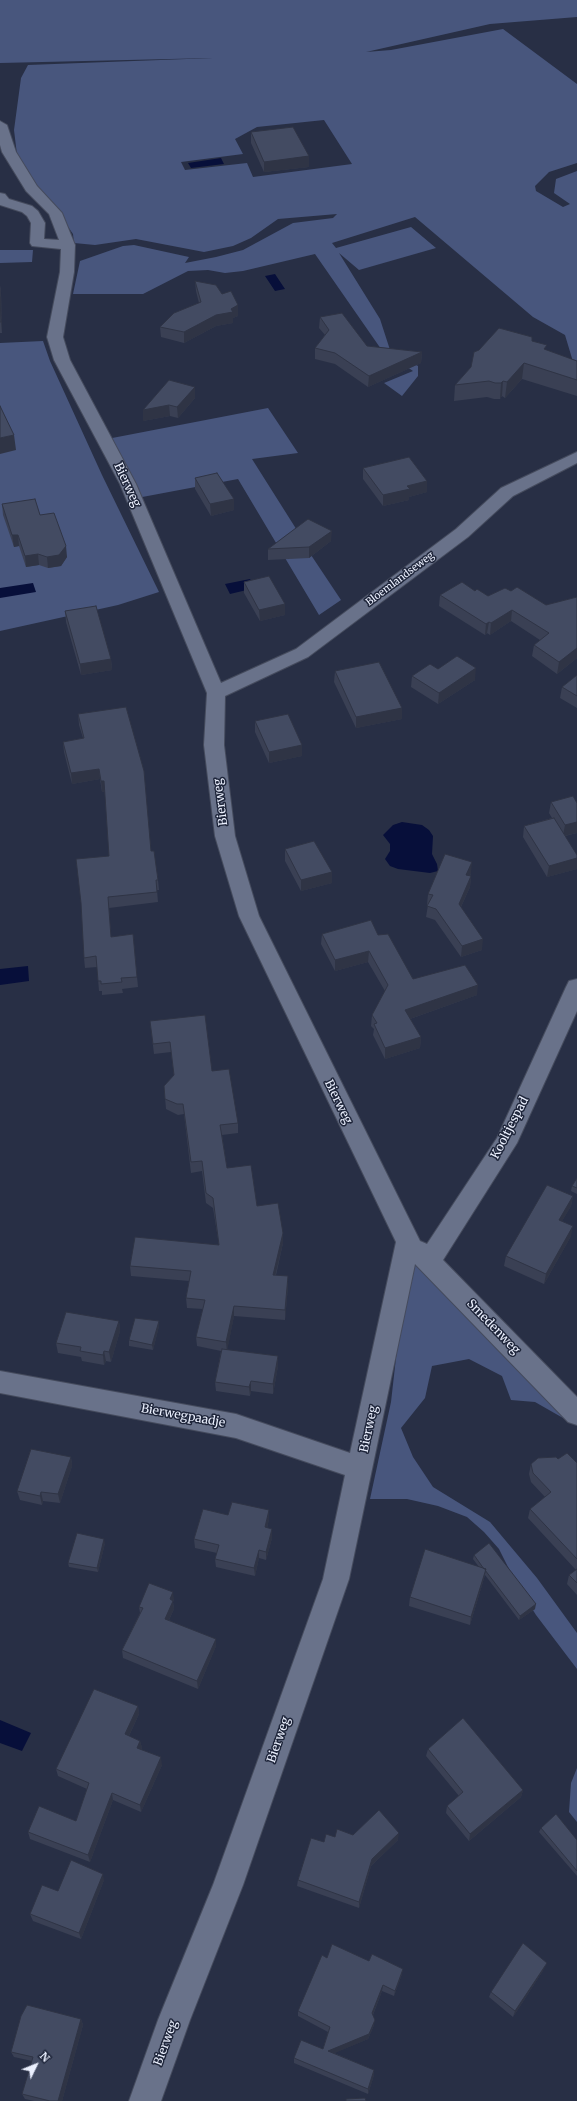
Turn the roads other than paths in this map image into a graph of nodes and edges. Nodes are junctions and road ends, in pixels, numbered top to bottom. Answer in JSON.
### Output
{"nodes":[{"id":1,"x":0,"y":125,"type":"edge"},
{"id":2,"x":0,"y":197,"type":"edge"},
{"id":3,"x":68,"y":245,"type":"junction"},
{"id":4,"x":577,"y":457,"type":"edge"},
{"id":5,"x":216,"y":693,"type":"junction"},
{"id":6,"x":577,"y":987,"type":"edge"},
{"id":7,"x":408,"y":1242,"type":"junction"},
{"id":8,"x":429,"y":1261,"type":"junction"},
{"id":9,"x":0,"y":1382,"type":"edge"},
{"id":10,"x":577,"y":1414,"type":"edge"},
{"id":11,"x":360,"y":1469,"type":"junction"},
{"id":12,"x":145,"y":2101,"type":"edge"}],
"edges":[{"from":1,"to":3,"type":"street","name":"Bierweg"},
{"from":2,"to":3,"type":"street"},
{"from":3,"to":5,"type":"street","name":"Bierweg"},
{"from":4,"to":5,"type":"street","name":"Bloemlandseweg"},
{"from":5,"to":7,"type":"street","name":"Bierweg"},
{"from":6,"to":8,"type":"street","name":"Kooltjespad"},
{"from":7,"to":8,"type":"street","name":"Smedenweg"},
{"from":7,"to":11,"type":"street","name":"Bierweg"},
{"from":8,"to":10,"type":"street","name":"Smedenweg"},
{"from":9,"to":11,"type":"street","name":"Bierwegpaadje"},
{"from":11,"to":12,"type":"street","name":"Bierweg"}]}
